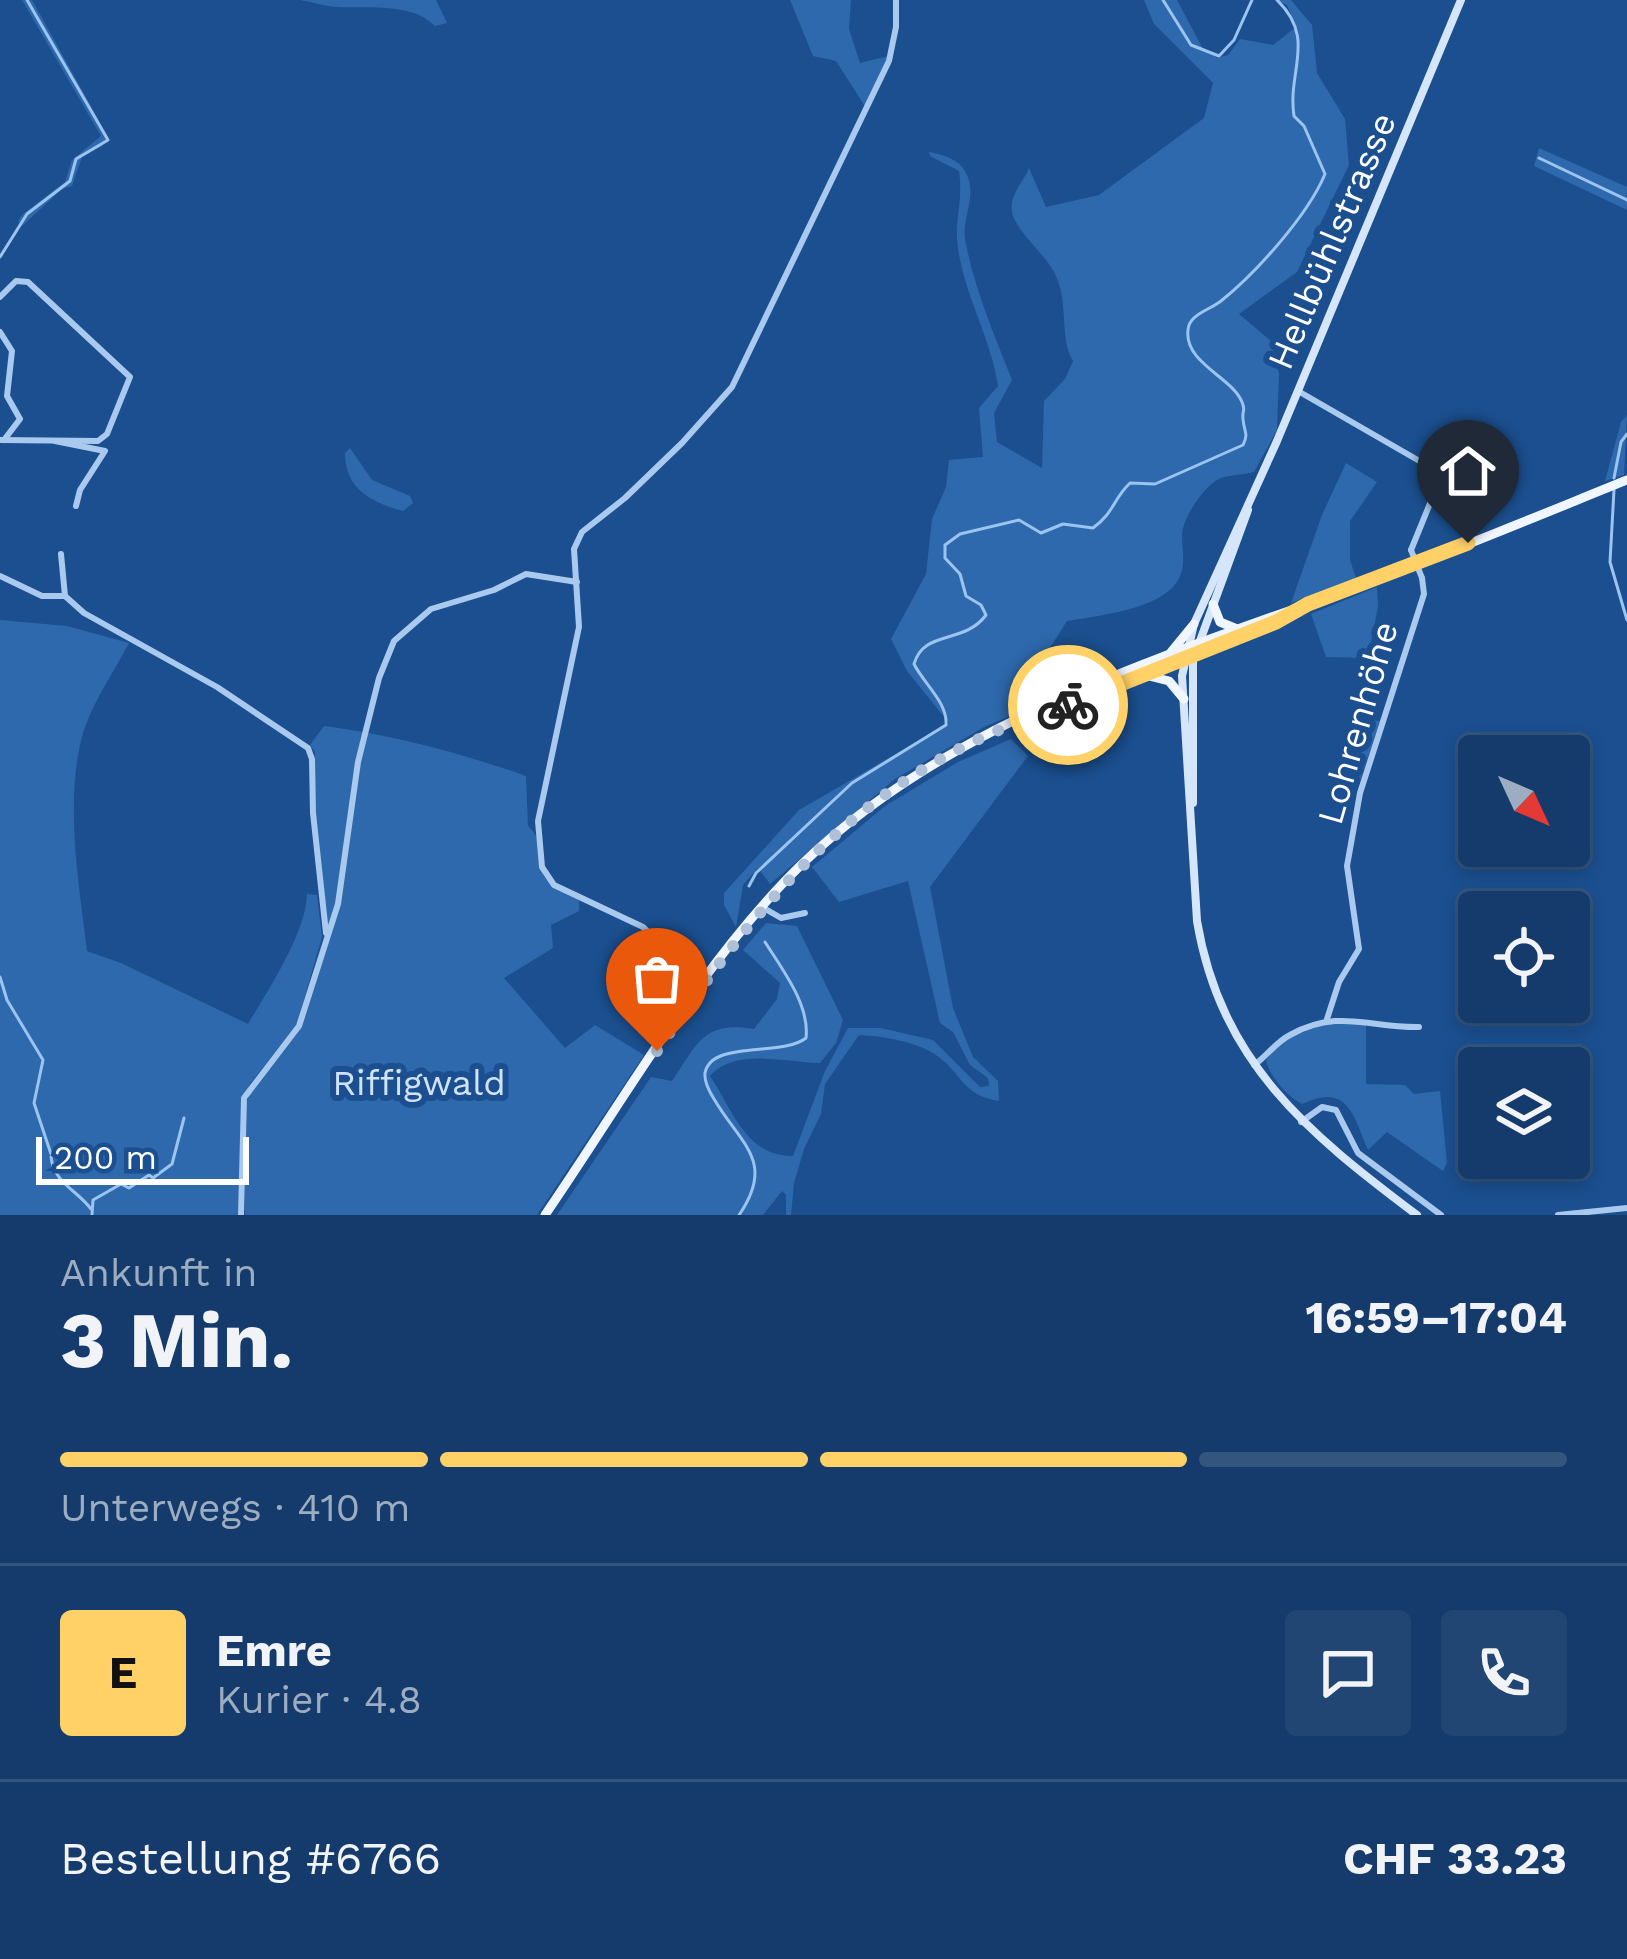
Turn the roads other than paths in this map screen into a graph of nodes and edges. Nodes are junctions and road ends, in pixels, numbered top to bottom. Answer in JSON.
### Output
{"nodes":[{"id":1,"x":896,"y":0,"type":"edge"},
{"id":2,"x":1461,"y":0,"type":"edge"},
{"id":3,"x":0,"y":297,"type":"edge"},
{"id":4,"x":0,"y":332,"type":"edge"},
{"id":5,"x":1298,"y":391,"type":"junction"},
{"id":6,"x":2,"y":440,"type":"edge"},
{"id":7,"x":55,"y":441,"type":"junction"},
{"id":8,"x":1627,"y":480,"type":"edge"},
{"id":9,"x":1250,"y":501,"type":"junction"},
{"id":10,"x":76,"y":506,"type":"dead end"},
{"id":11,"x":62,"y":554,"type":"dead end"},
{"id":12,"x":0,"y":576,"type":"edge"},
{"id":13,"x":577,"y":582,"type":"junction"},
{"id":14,"x":65,"y":596,"type":"junction"},
{"id":15,"x":1214,"y":604,"type":"junction"},
{"id":16,"x":1308,"y":604,"type":"junction"},
{"id":17,"x":1194,"y":624,"type":"junction"},
{"id":18,"x":1237,"y":629,"type":"junction"},
{"id":19,"x":1190,"y":652,"type":"junction"},
{"id":20,"x":1165,"y":658,"type":"junction"},
{"id":21,"x":1144,"y":676,"type":"junction"},
{"id":22,"x":1184,"y":699,"type":"junction"},
{"id":23,"x":1004,"y":728,"type":"junction"},
{"id":24,"x":1192,"y":811,"type":"junction"},
{"id":25,"x":762,"y":907,"type":"junction"},
{"id":26,"x":805,"y":913,"type":"dead end"},
{"id":27,"x":327,"y":937,"type":"junction"},
{"id":28,"x":702,"y":985,"type":"junction"},
{"id":29,"x":1328,"y":1019,"type":"junction"},
{"id":30,"x":1419,"y":1028,"type":"dead end"},
{"id":31,"x":1254,"y":1065,"type":"junction"},
{"id":32,"x":1301,"y":1122,"type":"junction"},
{"id":33,"x":1627,"y":1208,"type":"edge"},
{"id":34,"x":241,"y":1215,"type":"edge"},
{"id":35,"x":545,"y":1215,"type":"edge"},
{"id":36,"x":1417,"y":1215,"type":"edge"},
{"id":37,"x":1442,"y":1215,"type":"edge"},
{"id":38,"x":1558,"y":1215,"type":"edge"}],
"edges":[{"from":1,"to":13,"type":"street"},
{"from":2,"to":5,"type":"main road","name":"Hellbühlstrasse"},
{"from":3,"to":7,"type":"street"},
{"from":4,"to":6,"type":"street"},
{"from":5,"to":9,"type":"main road","name":"Hellbühlstrasse"},
{"from":5,"to":29,"type":"street","name":"Lohrenhöhe","bridge":true},
{"from":6,"to":7,"type":"street"},
{"from":7,"to":10,"type":"street"},
{"from":8,"to":16,"type":"main road"},
{"from":9,"to":15,"type":"main road","name":"Hellbühlstrasse"},
{"from":9,"to":17,"type":"main road","name":"Hellbühlstrasse"},
{"from":11,"to":14,"type":"street"},
{"from":12,"to":14,"type":"street"},
{"from":13,"to":27,"type":"street"},
{"from":13,"to":28,"type":"street"},
{"from":14,"to":27,"type":"street"},
{"from":15,"to":18,"type":"main road"},
{"from":15,"to":19,"type":"main road","name":"Hellbühlstrasse"},
{"from":16,"to":18,"type":"main road"},
{"from":16,"to":19,"type":"main road"},
{"from":17,"to":19,"type":"main road","name":"Hellbühlstrasse"},
{"from":17,"to":20,"type":"main road"},
{"from":18,"to":19,"type":"main road"},
{"from":19,"to":20,"type":"main road"},
{"from":19,"to":21,"type":"main road"},
{"from":19,"to":22,"type":"main road"},
{"from":19,"to":24,"type":"main road"},
{"from":20,"to":23,"type":"main road"},
{"from":21,"to":22,"type":"main road"},
{"from":21,"to":23,"type":"main road"},
{"from":22,"to":24,"type":"main road"},
{"from":23,"to":25,"type":"main road"},
{"from":24,"to":31,"type":"main road"},
{"from":25,"to":26,"type":"street"},
{"from":25,"to":28,"type":"main road"},
{"from":27,"to":34,"type":"street"},
{"from":28,"to":35,"type":"main road"},
{"from":29,"to":30,"type":"street"},
{"from":29,"to":31,"type":"street"},
{"from":31,"to":32,"type":"main road"},
{"from":32,"to":36,"type":"main road"},
{"from":32,"to":37,"type":"street"},
{"from":33,"to":38,"type":"street"}]}
